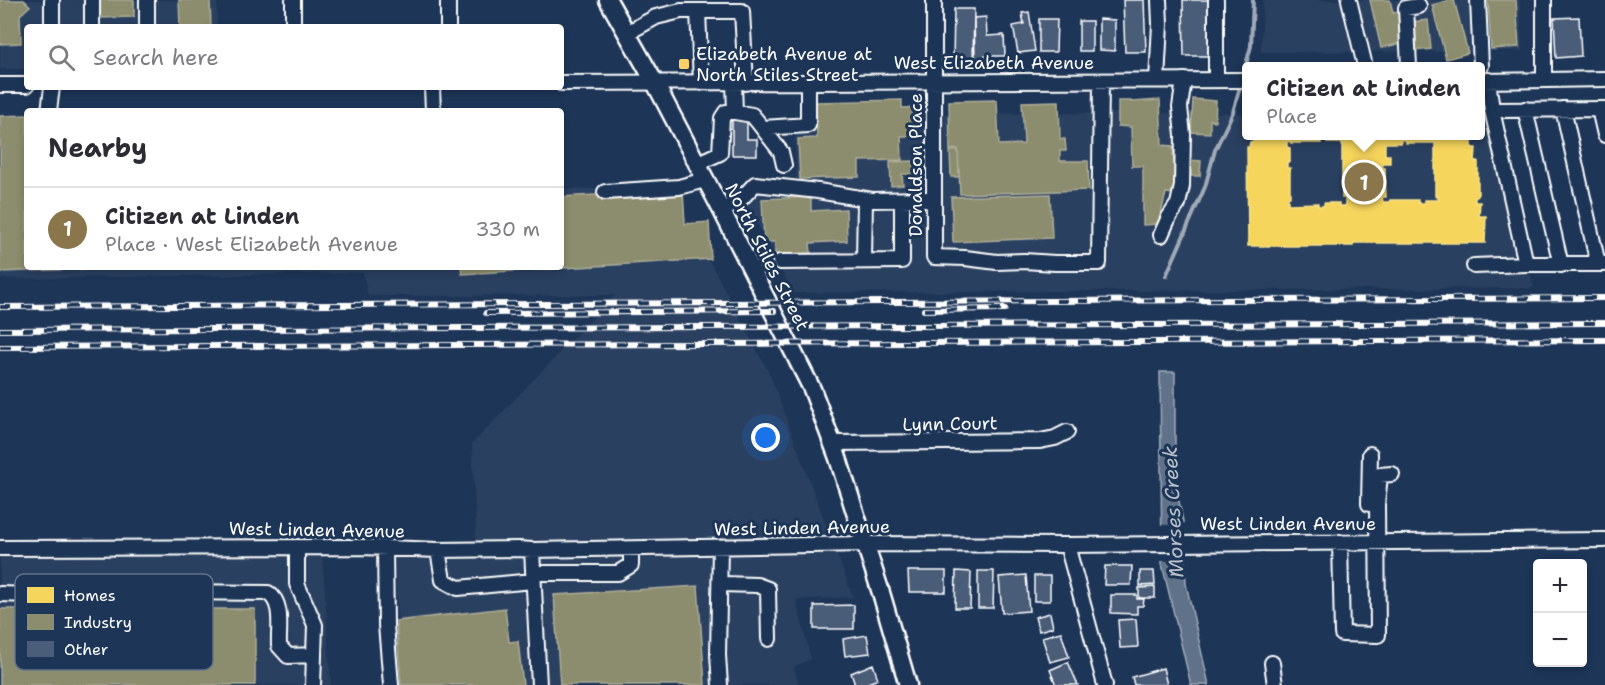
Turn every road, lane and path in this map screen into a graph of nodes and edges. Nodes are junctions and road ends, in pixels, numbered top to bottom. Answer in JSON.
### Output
{"nodes":[{"id":1,"x":52,"y":0,"type":"edge"},
{"id":2,"x":92,"y":0,"type":"edge"},
{"id":3,"x":147,"y":0,"type":"edge"},
{"id":4,"x":293,"y":0,"type":"edge"},
{"id":5,"x":448,"y":0,"type":"edge"},
{"id":6,"x":608,"y":0,"type":"edge"},
{"id":7,"x":934,"y":0,"type":"edge"},
{"id":8,"x":1159,"y":0,"type":"edge"},
{"id":9,"x":1216,"y":0,"type":"edge"},
{"id":10,"x":1349,"y":0,"type":"edge"},
{"id":11,"x":1478,"y":0,"type":"edge"},
{"id":12,"x":1544,"y":0,"type":"edge"},
{"id":13,"x":1419,"y":6,"type":"dead end"},
{"id":14,"x":698,"y":11,"type":"junction"},
{"id":15,"x":52,"y":24,"type":"edge"},
{"id":16,"x":92,"y":24,"type":"edge"},
{"id":17,"x":147,"y":24,"type":"edge"},
{"id":18,"x":293,"y":24,"type":"edge"},
{"id":19,"x":448,"y":24,"type":"edge"},
{"id":20,"x":627,"y":33,"type":"junction"},
{"id":21,"x":1364,"y":62,"type":"edge"},
{"id":22,"x":1408,"y":62,"type":"edge"},
{"id":23,"x":1481,"y":62,"type":"edge"},
{"id":24,"x":1485,"y":79,"type":"edge"},
{"id":25,"x":1157,"y":80,"type":"junction"},
{"id":26,"x":1184,"y":80,"type":"junction"},
{"id":27,"x":1216,"y":80,"type":"junction"},
{"id":28,"x":1242,"y":80,"type":"edge"},
{"id":29,"x":1544,"y":80,"type":"junction"},
{"id":30,"x":1605,"y":80,"type":"edge"},
{"id":31,"x":934,"y":81,"type":"junction"},
{"id":32,"x":1101,"y":81,"type":"junction"},
{"id":33,"x":808,"y":82,"type":"junction"},
{"id":34,"x":564,"y":83,"type":"edge"},
{"id":35,"x":701,"y":83,"type":"junction"},
{"id":36,"x":740,"y":83,"type":"junction"},
{"id":37,"x":655,"y":84,"type":"junction"},
{"id":38,"x":0,"y":85,"type":"edge"},
{"id":39,"x":24,"y":85,"type":"edge"},
{"id":40,"x":1485,"y":86,"type":"edge"},
{"id":41,"x":51,"y":90,"type":"edge"},
{"id":42,"x":432,"y":90,"type":"edge"},
{"id":43,"x":49,"y":108,"type":"edge"},
{"id":44,"x":433,"y":108,"type":"edge"},
{"id":45,"x":1563,"y":109,"type":"junction"},
{"id":46,"x":1602,"y":109,"type":"edge"},
{"id":47,"x":1492,"y":110,"type":"junction"},
{"id":48,"x":1525,"y":110,"type":"junction"},
{"id":49,"x":735,"y":112,"type":"junction"},
{"id":50,"x":763,"y":128,"type":"junction"},
{"id":51,"x":1605,"y":135,"type":"edge"},
{"id":52,"x":696,"y":164,"type":"junction"},
{"id":53,"x":784,"y":165,"type":"dead end"},
{"id":54,"x":705,"y":180,"type":"junction"},
{"id":55,"x":605,"y":192,"type":"dead end"},
{"id":56,"x":865,"y":199,"type":"junction"},
{"id":57,"x":902,"y":200,"type":"junction"},
{"id":58,"x":934,"y":204,"type":"junction"},
{"id":59,"x":722,"y":211,"type":"junction"},
{"id":60,"x":1161,"y":236,"type":"dead end"},
{"id":61,"x":864,"y":261,"type":"junction"},
{"id":62,"x":780,"y":262,"type":"dead end"},
{"id":63,"x":1526,"y":264,"type":"junction"},
{"id":64,"x":1602,"y":264,"type":"edge"},
{"id":65,"x":1561,"y":265,"type":"junction"},
{"id":66,"x":1474,"y":266,"type":"dead end"},
{"id":67,"x":1067,"y":432,"type":"dead end"},
{"id":68,"x":832,"y":443,"type":"junction"},
{"id":69,"x":1370,"y":454,"type":"dead end"},
{"id":70,"x":1392,"y":474,"type":"dead end"},
{"id":71,"x":1605,"y":540,"type":"edge"},
{"id":72,"x":1340,"y":542,"type":"junction"},
{"id":73,"x":1373,"y":542,"type":"junction"},
{"id":74,"x":866,"y":544,"type":"junction"},
{"id":75,"x":1067,"y":545,"type":"junction"},
{"id":76,"x":297,"y":547,"type":"junction"},
{"id":77,"x":720,"y":547,"type":"junction"},
{"id":78,"x":0,"y":548,"type":"edge"},
{"id":79,"x":385,"y":548,"type":"junction"},
{"id":80,"x":631,"y":549,"type":"junction"},
{"id":81,"x":438,"y":550,"type":"junction"},
{"id":82,"x":532,"y":550,"type":"junction"},
{"id":83,"x":533,"y":577,"type":"junction"},
{"id":84,"x":720,"y":584,"type":"junction"},
{"id":85,"x":213,"y":592,"type":"edge"},
{"id":86,"x":0,"y":594,"type":"edge"},
{"id":87,"x":15,"y":594,"type":"edge"},
{"id":88,"x":769,"y":639,"type":"dead end"},
{"id":89,"x":314,"y":655,"type":"junction"},
{"id":90,"x":1272,"y":663,"type":"dead end"},
{"id":91,"x":313,"y":685,"type":"edge"},
{"id":92,"x":391,"y":685,"type":"edge"},
{"id":93,"x":539,"y":685,"type":"edge"},
{"id":94,"x":720,"y":685,"type":"edge"},
{"id":95,"x":908,"y":685,"type":"edge"},
{"id":96,"x":1105,"y":685,"type":"edge"},
{"id":97,"x":1275,"y":685,"type":"edge"}],
"edges":[{"from":1,"to":15,"type":"street"},
{"from":2,"to":16,"type":"street"},
{"from":3,"to":17,"type":"street"},
{"from":4,"to":18,"type":"street"},
{"from":5,"to":19,"type":"street"},
{"from":6,"to":20,"type":"main road","name":"North Stiles Street"},
{"from":7,"to":31,"type":"street","name":"Donaldson Place"},
{"from":8,"to":25,"type":"street"},
{"from":9,"to":27,"type":"street"},
{"from":10,"to":21,"type":"street"},
{"from":11,"to":23,"type":"street"},
{"from":12,"to":29,"type":"street"},
{"from":13,"to":22,"type":"street"},
{"from":14,"to":20,"type":"street"},
{"from":14,"to":35,"type":"street"},
{"from":14,"to":36,"type":"street"},
{"from":20,"to":37,"type":"main road","name":"North Stiles Street"},
{"from":24,"to":29,"type":"street"},
{"from":25,"to":26,"type":"street","name":"West Elizabeth Avenue"},
{"from":25,"to":32,"type":"street","name":"West Elizabeth Avenue"},
{"from":26,"to":27,"type":"street","name":"West Elizabeth Avenue"},
{"from":26,"to":60,"type":"street"},
{"from":27,"to":28,"type":"street","name":"West Elizabeth Avenue"},
{"from":29,"to":30,"type":"street"},
{"from":31,"to":32,"type":"street","name":"West Elizabeth Avenue"},
{"from":31,"to":33,"type":"street","name":"West Elizabeth Avenue"},
{"from":31,"to":58,"type":"street","name":"Donaldson Place"},
{"from":32,"to":58,"type":"street","name":"Donaldson Place"},
{"from":33,"to":36,"type":"street","name":"West Elizabeth Avenue"},
{"from":33,"to":50,"type":"street"},
{"from":34,"to":37,"type":"street","name":"West Elizabeth Avenue"},
{"from":35,"to":36,"type":"street","name":"West Elizabeth Avenue"},
{"from":35,"to":37,"type":"street","name":"West Elizabeth Avenue"},
{"from":36,"to":49,"type":"street"},
{"from":37,"to":52,"type":"main road","name":"North Stiles Street"},
{"from":38,"to":39,"type":"street"},
{"from":40,"to":47,"type":"street"},
{"from":41,"to":43,"type":"street"},
{"from":42,"to":44,"type":"street"},
{"from":45,"to":46,"type":"street"},
{"from":45,"to":48,"type":"street"},
{"from":45,"to":64,"type":"street"},
{"from":46,"to":51,"type":"street"},
{"from":47,"to":48,"type":"street"},
{"from":47,"to":63,"type":"street"},
{"from":48,"to":65,"type":"street"},
{"from":49,"to":50,"type":"street"},
{"from":49,"to":52,"type":"street"},
{"from":50,"to":53,"type":"street"},
{"from":52,"to":54,"type":"main road","name":"North Stiles Street"},
{"from":54,"to":55,"type":"street"},
{"from":54,"to":59,"type":"main road","name":"North Stiles Street"},
{"from":56,"to":57,"type":"street"},
{"from":56,"to":59,"type":"street"},
{"from":56,"to":61,"type":"street"},
{"from":57,"to":58,"type":"street"},
{"from":57,"to":61,"type":"street"},
{"from":59,"to":68,"type":"main road","name":"North Stiles Street"},
{"from":61,"to":62,"type":"street"},
{"from":63,"to":65,"type":"street"},
{"from":63,"to":66,"type":"street"},
{"from":64,"to":65,"type":"street"},
{"from":67,"to":68,"type":"street","name":"Lynn Court"},
{"from":68,"to":74,"type":"main road","name":"North Stiles Street"},
{"from":69,"to":73,"type":"street"},
{"from":70,"to":73,"type":"street"},
{"from":71,"to":73,"type":"street","name":"West Linden Avenue"},
{"from":72,"to":73,"type":"street","name":"West Linden Avenue"},
{"from":72,"to":73,"type":"street"},
{"from":72,"to":75,"type":"street","name":"West Linden Avenue"},
{"from":74,"to":75,"type":"street","name":"West Linden Avenue"},
{"from":74,"to":77,"type":"street","name":"West Linden Avenue"},
{"from":74,"to":95,"type":"main road","name":"North Stiles Street"},
{"from":75,"to":96,"type":"street"},
{"from":76,"to":78,"type":"street","name":"West Linden Avenue"},
{"from":76,"to":79,"type":"street","name":"West Linden Avenue"},
{"from":76,"to":89,"type":"street"},
{"from":77,"to":80,"type":"street","name":"West Linden Avenue"},
{"from":77,"to":84,"type":"street"},
{"from":79,"to":81,"type":"street","name":"West Linden Avenue"},
{"from":79,"to":92,"type":"street"},
{"from":80,"to":82,"type":"street","name":"West Linden Avenue"},
{"from":80,"to":83,"type":"street"},
{"from":81,"to":82,"type":"street","name":"West Linden Avenue"},
{"from":81,"to":83,"type":"street"},
{"from":82,"to":83,"type":"street"},
{"from":83,"to":93,"type":"street"},
{"from":84,"to":88,"type":"street"},
{"from":84,"to":94,"type":"street"},
{"from":85,"to":89,"type":"street"},
{"from":86,"to":87,"type":"street"},
{"from":89,"to":91,"type":"street"},
{"from":90,"to":97,"type":"street"}]}
